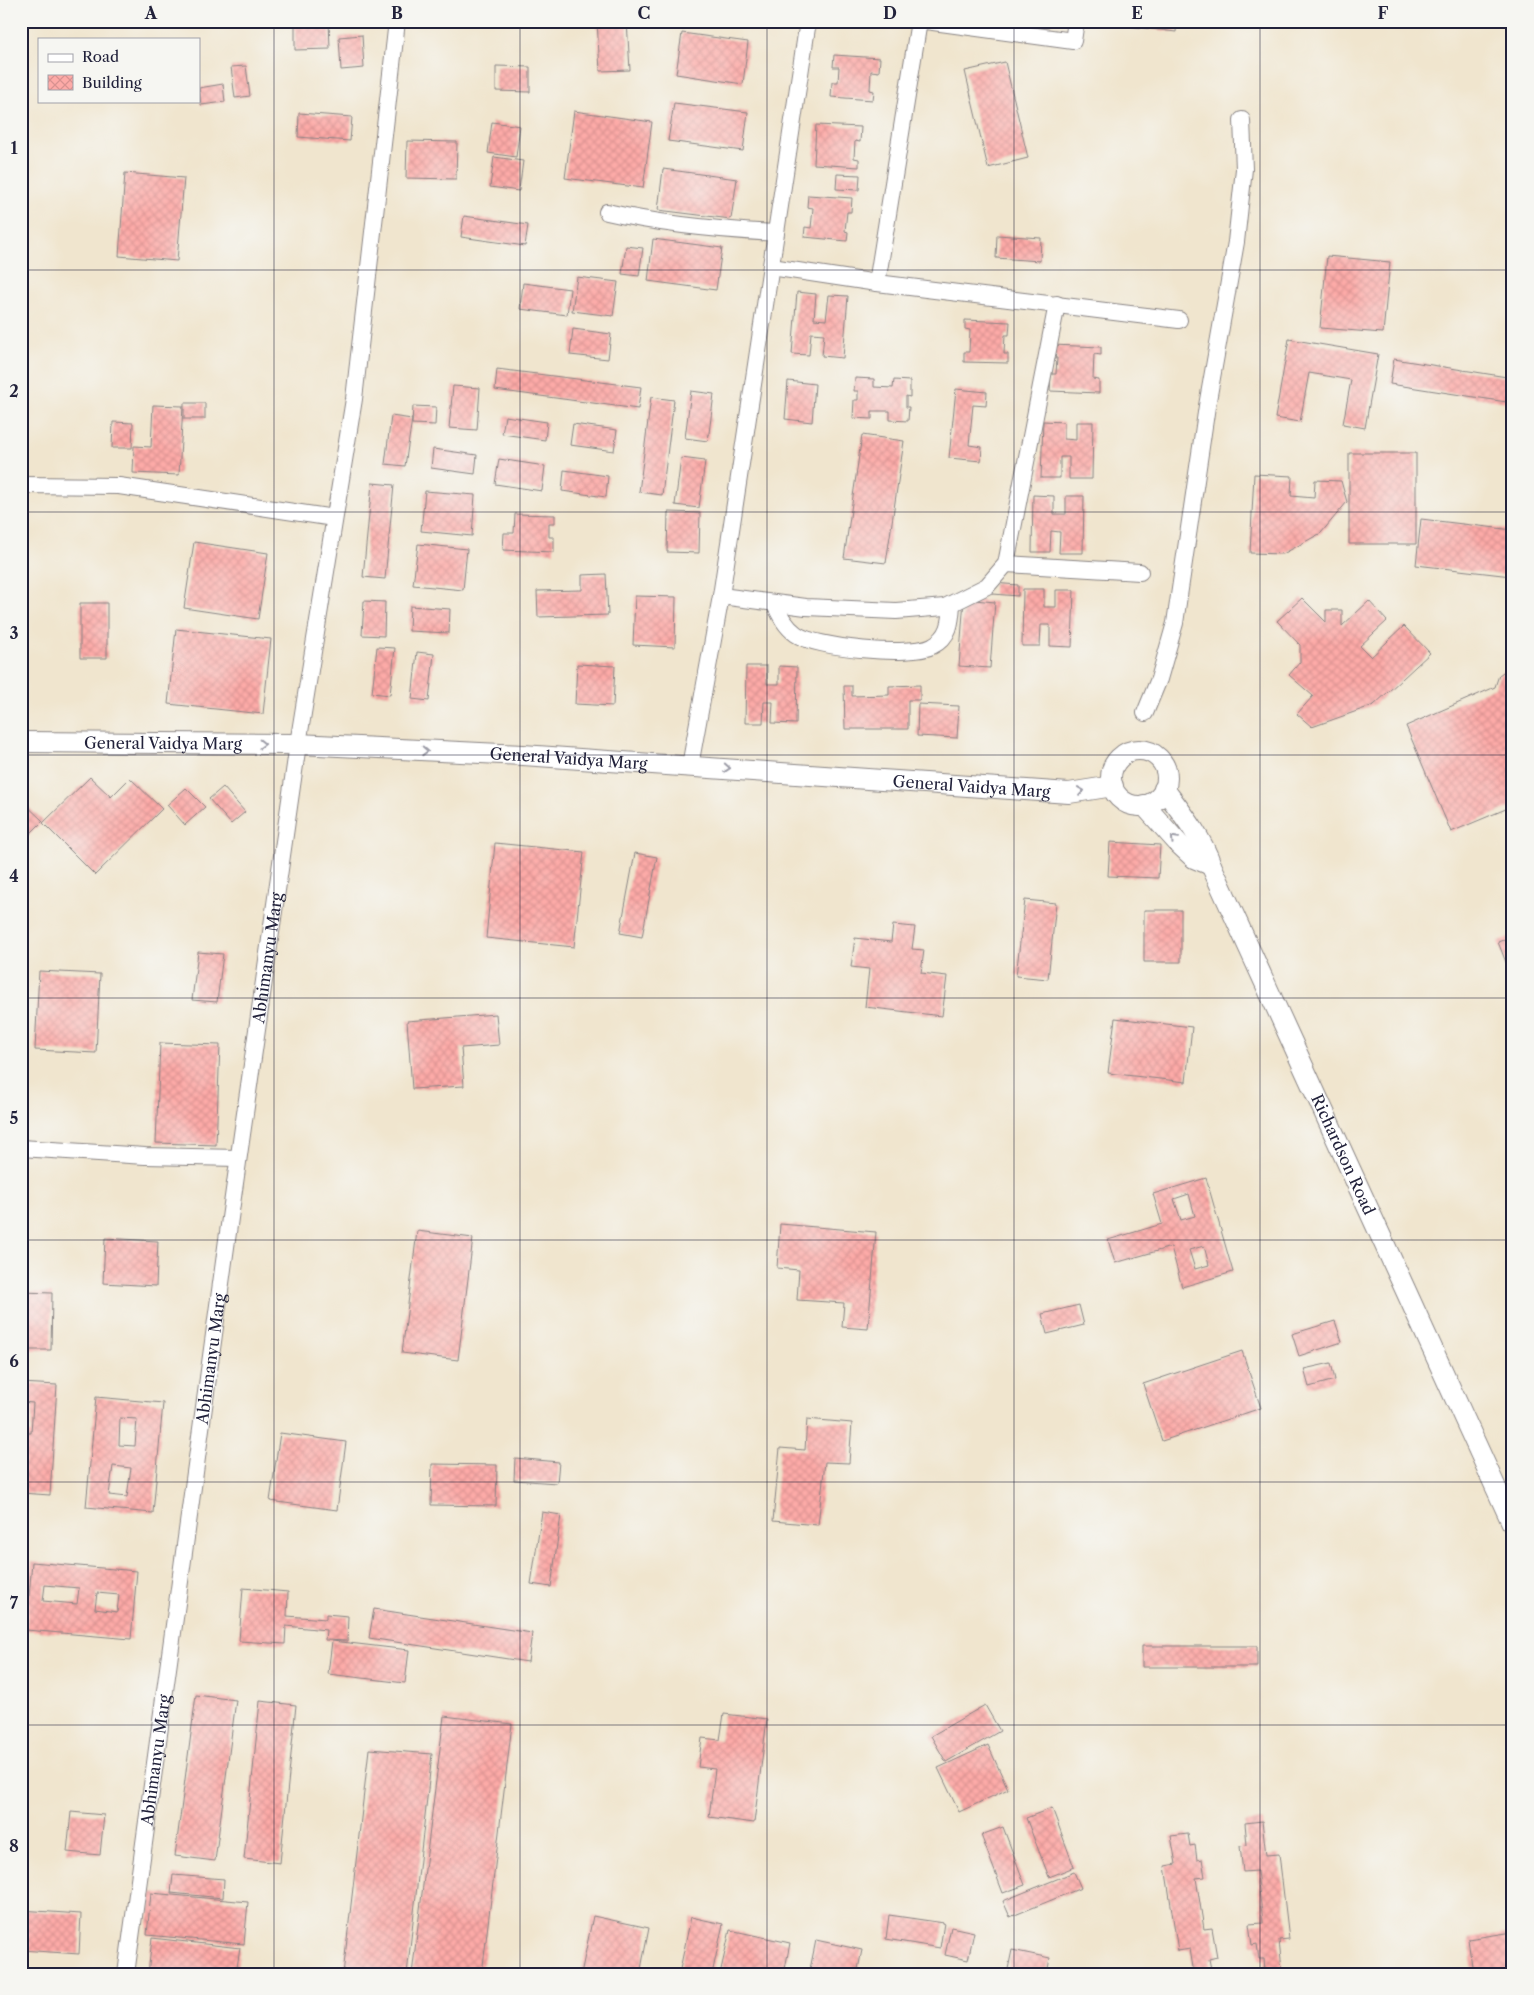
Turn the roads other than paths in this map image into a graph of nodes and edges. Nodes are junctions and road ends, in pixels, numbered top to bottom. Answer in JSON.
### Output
{"nodes":[{"id":1,"x":397,"y":21,"type":"edge"},
{"id":2,"x":808,"y":21,"type":"edge"},
{"id":3,"x":920,"y":21,"type":"edge"},
{"id":4,"x":926,"y":21,"type":"edge"},
{"id":5,"x":1076,"y":21,"type":"edge"},
{"id":6,"x":1242,"y":120,"type":"dead end"},
{"id":7,"x":607,"y":212,"type":"dead end"},
{"id":8,"x":776,"y":233,"type":"junction"},
{"id":9,"x":770,"y":266,"type":"junction"},
{"id":10,"x":877,"y":283,"type":"junction"},
{"id":11,"x":1057,"y":304,"type":"junction"},
{"id":12,"x":1179,"y":320,"type":"dead end"},
{"id":13,"x":21,"y":484,"type":"edge"},
{"id":14,"x":334,"y":518,"type":"junction"},
{"id":15,"x":1006,"y":564,"type":"junction"},
{"id":16,"x":1140,"y":572,"type":"dead end"},
{"id":17,"x":721,"y":596,"type":"junction"},
{"id":18,"x":774,"y":603,"type":"junction"},
{"id":19,"x":952,"y":604,"type":"junction"},
{"id":20,"x":1145,"y":714,"type":"dead end"},
{"id":21,"x":21,"y":742,"type":"edge"},
{"id":22,"x":298,"y":744,"type":"junction"},
{"id":23,"x":690,"y":766,"type":"junction"},
{"id":24,"x":1113,"y":786,"type":"junction"},
{"id":25,"x":1164,"y":790,"type":"junction"},
{"id":26,"x":1144,"y":805,"type":"junction"},
{"id":27,"x":1211,"y":864,"type":"junction"},
{"id":28,"x":21,"y":1148,"type":"edge"},
{"id":29,"x":238,"y":1158,"type":"junction"},
{"id":30,"x":1513,"y":1525,"type":"edge"},
{"id":31,"x":126,"y":1974,"type":"edge"}],
"edges":[{"from":1,"to":14,"type":"street","name":"Abhimanyu Marg"},
{"from":2,"to":8,"type":"street"},
{"from":3,"to":10,"type":"street"},
{"from":4,"to":5,"type":"street"},
{"from":6,"to":20,"type":"street"},
{"from":7,"to":8,"type":"street"},
{"from":8,"to":9,"type":"street"},
{"from":9,"to":10,"type":"street"},
{"from":9,"to":17,"type":"street"},
{"from":10,"to":11,"type":"street"},
{"from":11,"to":12,"type":"street"},
{"from":11,"to":15,"type":"street"},
{"from":13,"to":14,"type":"street"},
{"from":14,"to":22,"type":"street","name":"Abhimanyu Marg"},
{"from":15,"to":16,"type":"street"},
{"from":15,"to":19,"type":"street"},
{"from":17,"to":18,"type":"street"},
{"from":17,"to":23,"type":"street"},
{"from":18,"to":19,"type":"street"},
{"from":18,"to":19,"type":"street"},
{"from":21,"to":22,"type":"street","name":"General Vaidya Marg","one_way":true},
{"from":22,"to":23,"type":"street","name":"General Vaidya Marg","one_way":true},
{"from":22,"to":29,"type":"street","name":"Abhimanyu Marg"},
{"from":23,"to":24,"type":"street","name":"General Vaidya Marg","one_way":true},
{"from":24,"to":25,"type":"street"},
{"from":24,"to":26,"type":"street"},
{"from":25,"to":26,"type":"street"},
{"from":25,"to":27,"type":"street","name":"Richardson Road"},
{"from":27,"to":26,"type":"street","one_way":true},
{"from":27,"to":30,"type":"street","name":"Richardson Road"},
{"from":28,"to":29,"type":"street"},
{"from":29,"to":31,"type":"street","name":"Abhimanyu Marg"}]}
